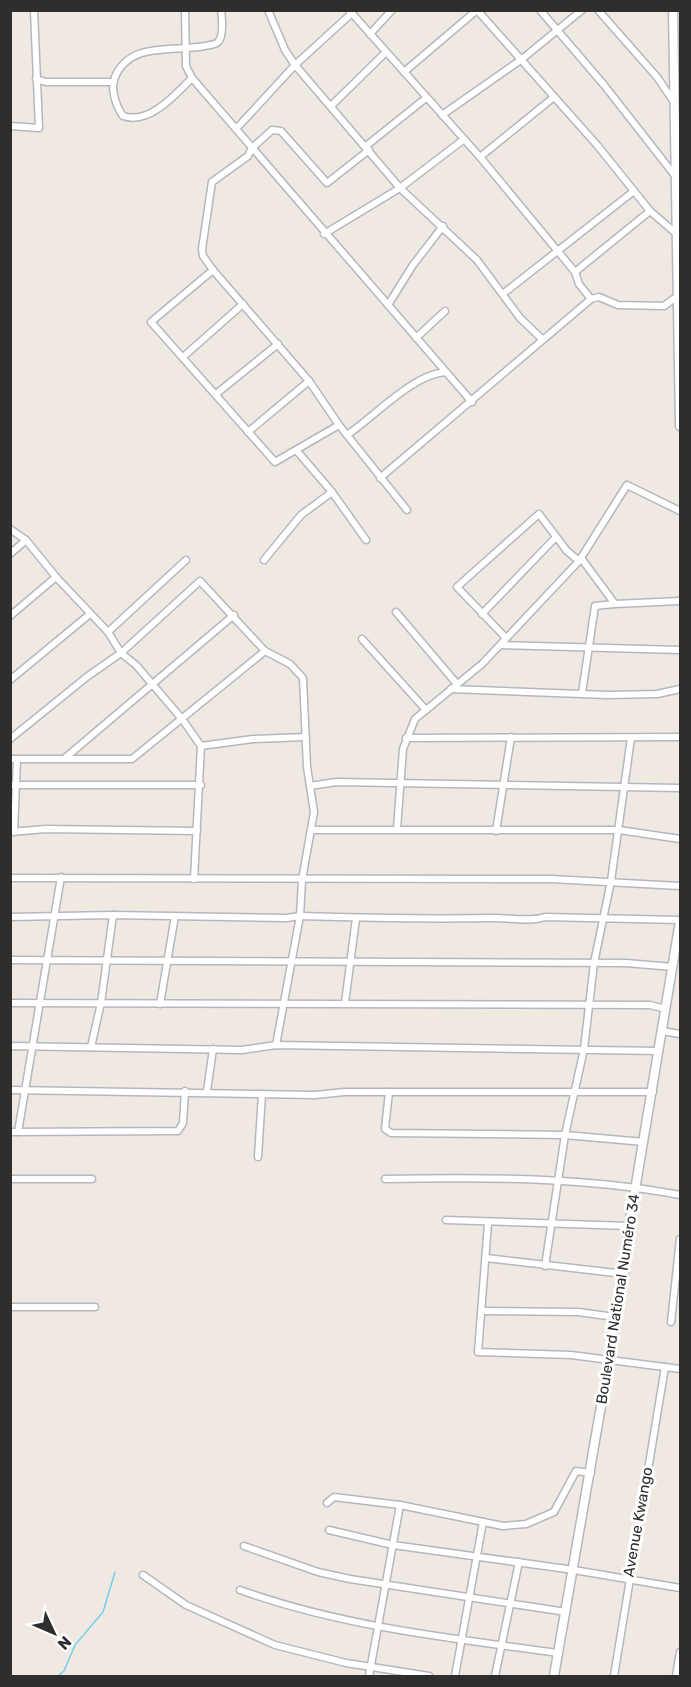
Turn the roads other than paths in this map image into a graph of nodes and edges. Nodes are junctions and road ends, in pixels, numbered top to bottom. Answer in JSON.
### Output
{"nodes":[{"id":1,"x":34,"y":10,"type":"edge"},
{"id":2,"x":185,"y":10,"type":"edge"},
{"id":3,"x":221,"y":10,"type":"edge"},
{"id":4,"x":268,"y":10,"type":"edge"},
{"id":5,"x":392,"y":10,"type":"edge"},
{"id":6,"x":477,"y":10,"type":"edge"},
{"id":7,"x":540,"y":10,"type":"edge"},
{"id":8,"x":582,"y":10,"type":"edge"},
{"id":9,"x":598,"y":10,"type":"edge"},
{"id":10,"x":673,"y":10,"type":"edge"},
{"id":11,"x":350,"y":12,"type":"edge"},
{"id":12,"x":558,"y":30,"type":"junction"},
{"id":13,"x":370,"y":34,"type":"junction"},
{"id":14,"x":187,"y":49,"type":"junction"},
{"id":15,"x":386,"y":52,"type":"junction"},
{"id":16,"x":522,"y":59,"type":"junction"},
{"id":17,"x":295,"y":64,"type":"junction"},
{"id":18,"x":405,"y":72,"type":"junction"},
{"id":19,"x":192,"y":78,"type":"junction"},
{"id":20,"x":36,"y":79,"type":"junction"},
{"id":21,"x":113,"y":82,"type":"junction"},
{"id":22,"x":555,"y":97,"type":"junction"},
{"id":23,"x":426,"y":98,"type":"junction"},
{"id":24,"x":675,"y":103,"type":"junction"},
{"id":25,"x":332,"y":105,"type":"junction"},
{"id":26,"x":442,"y":115,"type":"junction"},
{"id":27,"x":10,"y":126,"type":"edge"},
{"id":28,"x":236,"y":129,"type":"junction"},
{"id":29,"x":678,"y":130,"type":"edge"},
{"id":30,"x":463,"y":140,"type":"junction"},
{"id":31,"x":252,"y":148,"type":"junction"},
{"id":32,"x":367,"y":148,"type":"junction"},
{"id":33,"x":480,"y":157,"type":"junction"},
{"id":34,"x":678,"y":181,"type":"edge"},
{"id":35,"x":400,"y":188,"type":"junction"},
{"id":36,"x":634,"y":191,"type":"junction"},
{"id":37,"x":650,"y":210,"type":"junction"},
{"id":38,"x":443,"y":226,"type":"junction"},
{"id":39,"x":324,"y":234,"type":"junction"},
{"id":40,"x":679,"y":236,"type":"junction"},
{"id":41,"x":557,"y":250,"type":"junction"},
{"id":42,"x":213,"y":270,"type":"junction"},
{"id":43,"x":575,"y":272,"type":"junction"},
{"id":44,"x":504,"y":293,"type":"junction"},
{"id":45,"x":591,"y":299,"type":"junction"},
{"id":46,"x":680,"y":302,"type":"edge"},
{"id":47,"x":243,"y":304,"type":"junction"},
{"id":48,"x":388,"y":305,"type":"junction"},
{"id":49,"x":445,"y":311,"type":"dead end"},
{"id":50,"x":416,"y":338,"type":"junction"},
{"id":51,"x":542,"y":339,"type":"junction"},
{"id":52,"x":278,"y":344,"type":"junction"},
{"id":53,"x":183,"y":357,"type":"junction"},
{"id":54,"x":444,"y":372,"type":"junction"},
{"id":55,"x":309,"y":381,"type":"junction"},
{"id":56,"x":216,"y":394,"type":"junction"},
{"id":57,"x":472,"y":402,"type":"junction"},
{"id":58,"x":339,"y":425,"type":"junction"},
{"id":59,"x":681,"y":426,"type":"edge"},
{"id":60,"x":248,"y":432,"type":"junction"},
{"id":61,"x":347,"y":435,"type":"junction"},
{"id":62,"x":297,"y":451,"type":"junction"},
{"id":63,"x":380,"y":478,"type":"junction"},
{"id":64,"x":332,"y":492,"type":"junction"},
{"id":65,"x":407,"y":510,"type":"dead end"},
{"id":66,"x":681,"y":511,"type":"edge"},
{"id":67,"x":10,"y":529,"type":"edge"},
{"id":68,"x":556,"y":537,"type":"junction"},
{"id":69,"x":26,"y":540,"type":"junction"},
{"id":70,"x":366,"y":540,"type":"dead end"},
{"id":71,"x":10,"y":554,"type":"edge"},
{"id":72,"x":186,"y":560,"type":"dead end"},
{"id":73,"x":264,"y":560,"type":"dead end"},
{"id":74,"x":580,"y":560,"type":"junction"},
{"id":75,"x":56,"y":577,"type":"junction"},
{"id":76,"x":681,"y":601,"type":"edge"},
{"id":77,"x":615,"y":604,"type":"junction"},
{"id":78,"x":396,"y":612,"type":"dead end"},
{"id":79,"x":90,"y":614,"type":"junction"},
{"id":80,"x":482,"y":614,"type":"junction"},
{"id":81,"x":234,"y":615,"type":"junction"},
{"id":82,"x":10,"y":616,"type":"edge"},
{"id":83,"x":108,"y":632,"type":"junction"},
{"id":84,"x":506,"y":638,"type":"junction"},
{"id":85,"x":362,"y":639,"type":"dead end"},
{"id":86,"x":501,"y":645,"type":"junction"},
{"id":87,"x":590,"y":648,"type":"junction"},
{"id":88,"x":681,"y":650,"type":"edge"},
{"id":89,"x":265,"y":651,"type":"junction"},
{"id":90,"x":121,"y":653,"type":"junction"},
{"id":91,"x":10,"y":680,"type":"edge"},
{"id":92,"x":457,"y":684,"type":"junction"},
{"id":93,"x":152,"y":685,"type":"junction"},
{"id":94,"x":450,"y":689,"type":"junction"},
{"id":95,"x":681,"y":689,"type":"edge"},
{"id":96,"x":582,"y":693,"type":"junction"},
{"id":97,"x":426,"y":710,"type":"junction"},
{"id":98,"x":182,"y":719,"type":"junction"},
{"id":99,"x":306,"y":737,"type":"junction"},
{"id":100,"x":511,"y":737,"type":"junction"},
{"id":101,"x":681,"y":737,"type":"edge"},
{"id":102,"x":406,"y":738,"type":"junction"},
{"id":103,"x":631,"y":738,"type":"junction"},
{"id":104,"x":10,"y":739,"type":"edge"},
{"id":105,"x":201,"y":746,"type":"junction"},
{"id":106,"x":65,"y":758,"type":"junction"},
{"id":107,"x":14,"y":759,"type":"edge"},
{"id":108,"x":401,"y":783,"type":"junction"},
{"id":109,"x":504,"y":784,"type":"junction"},
{"id":110,"x":14,"y":785,"type":"edge"},
{"id":111,"x":201,"y":785,"type":"junction"},
{"id":112,"x":310,"y":786,"type":"junction"},
{"id":113,"x":626,"y":786,"type":"junction"},
{"id":114,"x":681,"y":788,"type":"edge"},
{"id":115,"x":397,"y":829,"type":"junction"},
{"id":116,"x":313,"y":830,"type":"junction"},
{"id":117,"x":619,"y":830,"type":"junction"},
{"id":118,"x":196,"y":831,"type":"junction"},
{"id":119,"x":496,"y":831,"type":"junction"},
{"id":120,"x":12,"y":832,"type":"edge"},
{"id":121,"x":681,"y":838,"type":"edge"},
{"id":122,"x":61,"y":877,"type":"junction"},
{"id":123,"x":10,"y":878,"type":"edge"},
{"id":124,"x":194,"y":879,"type":"junction"},
{"id":125,"x":302,"y":880,"type":"junction"},
{"id":126,"x":611,"y":881,"type":"junction"},
{"id":127,"x":681,"y":886,"type":"edge"},
{"id":128,"x":113,"y":915,"type":"junction"},
{"id":129,"x":175,"y":916,"type":"junction"},
{"id":130,"x":300,"y":916,"type":"junction"},
{"id":131,"x":10,"y":917,"type":"edge"},
{"id":132,"x":52,"y":918,"type":"junction"},
{"id":133,"x":356,"y":918,"type":"junction"},
{"id":134,"x":603,"y":920,"type":"junction"},
{"id":135,"x":681,"y":921,"type":"edge"},
{"id":136,"x":10,"y":960,"type":"edge"},
{"id":137,"x":46,"y":960,"type":"junction"},
{"id":138,"x":106,"y":960,"type":"junction"},
{"id":139,"x":169,"y":960,"type":"junction"},
{"id":140,"x":291,"y":961,"type":"junction"},
{"id":141,"x":350,"y":962,"type":"junction"},
{"id":142,"x":594,"y":963,"type":"junction"},
{"id":143,"x":673,"y":967,"type":"junction"},
{"id":144,"x":284,"y":1002,"type":"junction"},
{"id":145,"x":38,"y":1003,"type":"junction"},
{"id":146,"x":101,"y":1003,"type":"junction"},
{"id":147,"x":345,"y":1003,"type":"junction"},
{"id":148,"x":10,"y":1004,"type":"edge"},
{"id":149,"x":160,"y":1004,"type":"junction"},
{"id":150,"x":589,"y":1004,"type":"junction"},
{"id":151,"x":666,"y":1009,"type":"junction"},
{"id":152,"x":662,"y":1031,"type":"junction"},
{"id":153,"x":681,"y":1034,"type":"edge"},
{"id":154,"x":276,"y":1045,"type":"junction"},
{"id":155,"x":10,"y":1046,"type":"edge"},
{"id":156,"x":33,"y":1046,"type":"junction"},
{"id":157,"x":91,"y":1047,"type":"junction"},
{"id":158,"x":213,"y":1048,"type":"junction"},
{"id":159,"x":584,"y":1049,"type":"junction"},
{"id":160,"x":659,"y":1051,"type":"junction"},
{"id":161,"x":10,"y":1090,"type":"edge"},
{"id":162,"x":26,"y":1090,"type":"junction"},
{"id":163,"x":185,"y":1091,"type":"junction"},
{"id":164,"x":207,"y":1091,"type":"junction"},
{"id":165,"x":389,"y":1092,"type":"junction"},
{"id":166,"x":652,"y":1092,"type":"junction"},
{"id":167,"x":262,"y":1094,"type":"junction"},
{"id":168,"x":575,"y":1094,"type":"junction"},
{"id":169,"x":14,"y":1132,"type":"edge"},
{"id":170,"x":565,"y":1135,"type":"junction"},
{"id":171,"x":644,"y":1142,"type":"junction"},
{"id":172,"x":258,"y":1157,"type":"dead end"},
{"id":173,"x":10,"y":1179,"type":"edge"},
{"id":174,"x":92,"y":1179,"type":"dead end"},
{"id":175,"x":385,"y":1179,"type":"dead end"},
{"id":176,"x":559,"y":1181,"type":"junction"},
{"id":177,"x":636,"y":1187,"type":"junction"},
{"id":178,"x":681,"y":1195,"type":"edge"},
{"id":179,"x":446,"y":1220,"type":"dead end"},
{"id":180,"x":488,"y":1222,"type":"junction"},
{"id":181,"x":552,"y":1223,"type":"junction"},
{"id":182,"x":629,"y":1226,"type":"junction"},
{"id":183,"x":681,"y":1239,"type":"edge"},
{"id":184,"x":486,"y":1258,"type":"junction"},
{"id":185,"x":544,"y":1266,"type":"junction"},
{"id":186,"x":624,"y":1274,"type":"junction"},
{"id":187,"x":10,"y":1307,"type":"edge"},
{"id":188,"x":95,"y":1307,"type":"dead end"},
{"id":189,"x":482,"y":1311,"type":"junction"},
{"id":190,"x":615,"y":1317,"type":"junction"},
{"id":191,"x":671,"y":1322,"type":"dead end"},
{"id":192,"x":608,"y":1360,"type":"junction"},
{"id":193,"x":665,"y":1367,"type":"junction"},
{"id":194,"x":681,"y":1370,"type":"edge"},
{"id":195,"x":591,"y":1473,"type":"junction"},
{"id":196,"x":327,"y":1503,"type":"dead end"},
{"id":197,"x":400,"y":1505,"type":"junction"},
{"id":198,"x":483,"y":1522,"type":"junction"},
{"id":199,"x":328,"y":1530,"type":"dead end"},
{"id":200,"x":393,"y":1545,"type":"junction"},
{"id":201,"x":244,"y":1546,"type":"dead end"},
{"id":202,"x":477,"y":1556,"type":"junction"},
{"id":203,"x":519,"y":1562,"type":"junction"},
{"id":204,"x":574,"y":1570,"type":"junction"},
{"id":205,"x":143,"y":1575,"type":"dead end"},
{"id":206,"x":627,"y":1581,"type":"junction"},
{"id":207,"x":385,"y":1585,"type":"junction"},
{"id":208,"x":681,"y":1588,"type":"edge"},
{"id":209,"x":240,"y":1590,"type":"dead end"},
{"id":210,"x":468,"y":1597,"type":"junction"},
{"id":211,"x":510,"y":1602,"type":"junction"},
{"id":212,"x":566,"y":1612,"type":"junction"},
{"id":213,"x":378,"y":1627,"type":"junction"},
{"id":214,"x":461,"y":1639,"type":"junction"},
{"id":215,"x":500,"y":1645,"type":"junction"},
{"id":216,"x":681,"y":1652,"type":"edge"},
{"id":217,"x":558,"y":1653,"type":"junction"},
{"id":218,"x":371,"y":1667,"type":"junction"},
{"id":219,"x":369,"y":1677,"type":"edge"},
{"id":220,"x":429,"y":1677,"type":"edge"},
{"id":221,"x":455,"y":1677,"type":"edge"},
{"id":222,"x":495,"y":1677,"type":"edge"},
{"id":223,"x":554,"y":1677,"type":"edge"},
{"id":224,"x":614,"y":1677,"type":"edge"},
{"id":225,"x":676,"y":1677,"type":"edge"}],
"edges":[{"from":1,"to":20,"type":"street"},
{"from":2,"to":14,"type":"street"},
{"from":3,"to":14,"type":"street"},
{"from":4,"to":17,"type":"street"},
{"from":5,"to":13,"type":"street"},
{"from":6,"to":16,"type":"street"},
{"from":6,"to":18,"type":"street"},
{"from":7,"to":12,"type":"street"},
{"from":8,"to":12,"type":"street"},
{"from":9,"to":24,"type":"street"},
{"from":10,"to":24,"type":"main road"},
{"from":11,"to":13,"type":"street"},
{"from":11,"to":17,"type":"street"},
{"from":12,"to":16,"type":"street"},
{"from":12,"to":34,"type":"street"},
{"from":13,"to":15,"type":"street"},
{"from":14,"to":19,"type":"street"},
{"from":14,"to":21,"type":"street"},
{"from":15,"to":18,"type":"street"},
{"from":15,"to":25,"type":"street"},
{"from":16,"to":22,"type":"street"},
{"from":16,"to":26,"type":"street"},
{"from":17,"to":25,"type":"street"},
{"from":17,"to":28,"type":"street"},
{"from":18,"to":23,"type":"street"},
{"from":19,"to":21,"type":"street"},
{"from":19,"to":28,"type":"street"},
{"from":20,"to":21,"type":"street"},
{"from":20,"to":27,"type":"street"},
{"from":22,"to":33,"type":"street"},
{"from":22,"to":36,"type":"street"},
{"from":23,"to":26,"type":"street"},
{"from":23,"to":32,"type":"street"},
{"from":24,"to":29,"type":"main road"},
{"from":25,"to":32,"type":"street"},
{"from":26,"to":30,"type":"street"},
{"from":28,"to":31,"type":"street"},
{"from":29,"to":34,"type":"main road"},
{"from":30,"to":33,"type":"street"},
{"from":30,"to":35,"type":"street"},
{"from":31,"to":32,"type":"street"},
{"from":31,"to":39,"type":"street"},
{"from":31,"to":42,"type":"street"},
{"from":32,"to":35,"type":"street"},
{"from":33,"to":41,"type":"street"},
{"from":34,"to":40,"type":"main road"},
{"from":35,"to":38,"type":"street"},
{"from":35,"to":39,"type":"street"},
{"from":36,"to":37,"type":"street"},
{"from":36,"to":41,"type":"street"},
{"from":37,"to":40,"type":"street"},
{"from":37,"to":43,"type":"street"},
{"from":38,"to":44,"type":"street"},
{"from":38,"to":48,"type":"street"},
{"from":39,"to":48,"type":"street"},
{"from":40,"to":46,"type":"main road"},
{"from":41,"to":43,"type":"street"},
{"from":41,"to":44,"type":"street"},
{"from":42,"to":47,"type":"street"},
{"from":42,"to":53,"type":"street"},
{"from":43,"to":45,"type":"street"},
{"from":44,"to":51,"type":"street"},
{"from":45,"to":46,"type":"street"},
{"from":45,"to":51,"type":"street"},
{"from":46,"to":59,"type":"main road"},
{"from":47,"to":52,"type":"street"},
{"from":47,"to":53,"type":"street"},
{"from":48,"to":50,"type":"street"},
{"from":49,"to":50,"type":"street"},
{"from":50,"to":54,"type":"street"},
{"from":51,"to":57,"type":"street"},
{"from":52,"to":55,"type":"street"},
{"from":52,"to":56,"type":"street"},
{"from":53,"to":56,"type":"street"},
{"from":54,"to":57,"type":"street"},
{"from":54,"to":61,"type":"street"},
{"from":55,"to":58,"type":"street"},
{"from":55,"to":60,"type":"street"},
{"from":56,"to":60,"type":"street"},
{"from":57,"to":63,"type":"street"},
{"from":58,"to":61,"type":"street"},
{"from":58,"to":62,"type":"street"},
{"from":60,"to":62,"type":"street"},
{"from":61,"to":63,"type":"street"},
{"from":62,"to":64,"type":"street"},
{"from":63,"to":65,"type":"street"},
{"from":64,"to":70,"type":"street"},
{"from":64,"to":73,"type":"street"},
{"from":66,"to":74,"type":"street"},
{"from":67,"to":69,"type":"street"},
{"from":68,"to":74,"type":"street"},
{"from":68,"to":80,"type":"street"},
{"from":68,"to":80,"type":"street"},
{"from":69,"to":71,"type":"street"},
{"from":69,"to":75,"type":"street"},
{"from":72,"to":83,"type":"street"},
{"from":74,"to":77,"type":"street"},
{"from":74,"to":84,"type":"street"},
{"from":75,"to":79,"type":"street"},
{"from":75,"to":82,"type":"street"},
{"from":76,"to":77,"type":"street"},
{"from":77,"to":87,"type":"street"},
{"from":78,"to":92,"type":"street"},
{"from":79,"to":83,"type":"street"},
{"from":79,"to":91,"type":"street"},
{"from":80,"to":84,"type":"street"},
{"from":81,"to":89,"type":"street"},
{"from":81,"to":90,"type":"street"},
{"from":81,"to":93,"type":"street"},
{"from":83,"to":90,"type":"street"},
{"from":84,"to":86,"type":"street"},
{"from":85,"to":97,"type":"street"},
{"from":86,"to":87,"type":"street"},
{"from":86,"to":92,"type":"street"},
{"from":87,"to":88,"type":"street"},
{"from":87,"to":96,"type":"street"},
{"from":89,"to":98,"type":"street"},
{"from":89,"to":99,"type":"street"},
{"from":90,"to":93,"type":"street"},
{"from":90,"to":104,"type":"street"},
{"from":92,"to":94,"type":"street"},
{"from":93,"to":98,"type":"street"},
{"from":93,"to":106,"type":"street"},
{"from":94,"to":96,"type":"street"},
{"from":94,"to":97,"type":"street"},
{"from":95,"to":96,"type":"street"},
{"from":97,"to":102,"type":"street"},
{"from":98,"to":105,"type":"street"},
{"from":98,"to":106,"type":"street"},
{"from":99,"to":105,"type":"street"},
{"from":99,"to":112,"type":"street"},
{"from":100,"to":102,"type":"street"},
{"from":100,"to":103,"type":"street"},
{"from":100,"to":109,"type":"street"},
{"from":101,"to":103,"type":"street"},
{"from":102,"to":108,"type":"street"},
{"from":103,"to":113,"type":"street"},
{"from":105,"to":111,"type":"street"},
{"from":106,"to":107,"type":"street"},
{"from":107,"to":110,"type":"street"},
{"from":108,"to":109,"type":"street"},
{"from":108,"to":112,"type":"street"},
{"from":108,"to":115,"type":"street"},
{"from":109,"to":113,"type":"street"},
{"from":109,"to":119,"type":"street"},
{"from":110,"to":111,"type":"street"},
{"from":110,"to":120,"type":"street"},
{"from":111,"to":118,"type":"street"},
{"from":112,"to":116,"type":"street"},
{"from":113,"to":114,"type":"street"},
{"from":113,"to":117,"type":"street"},
{"from":115,"to":116,"type":"street"},
{"from":115,"to":119,"type":"street"},
{"from":116,"to":125,"type":"street"},
{"from":117,"to":119,"type":"street"},
{"from":117,"to":121,"type":"street"},
{"from":117,"to":126,"type":"street"},
{"from":118,"to":120,"type":"street"},
{"from":118,"to":124,"type":"street"},
{"from":122,"to":123,"type":"street"},
{"from":122,"to":124,"type":"street"},
{"from":122,"to":132,"type":"street"},
{"from":124,"to":125,"type":"street"},
{"from":125,"to":126,"type":"street"},
{"from":125,"to":130,"type":"street"},
{"from":126,"to":127,"type":"street"},
{"from":126,"to":134,"type":"street"},
{"from":128,"to":129,"type":"street"},
{"from":128,"to":132,"type":"street"},
{"from":128,"to":138,"type":"street"},
{"from":129,"to":130,"type":"street"},
{"from":129,"to":139,"type":"street"},
{"from":130,"to":133,"type":"street"},
{"from":130,"to":140,"type":"street"},
{"from":131,"to":132,"type":"street"},
{"from":132,"to":137,"type":"street"},
{"from":133,"to":134,"type":"street"},
{"from":133,"to":141,"type":"street"},
{"from":134,"to":135,"type":"street"},
{"from":134,"to":142,"type":"street"},
{"from":135,"to":143,"type":"main road","name":"Boulevard National Numéro 34"},
{"from":136,"to":137,"type":"street"},
{"from":137,"to":138,"type":"street"},
{"from":137,"to":145,"type":"street"},
{"from":138,"to":139,"type":"street"},
{"from":138,"to":146,"type":"street"},
{"from":139,"to":140,"type":"street"},
{"from":139,"to":149,"type":"street"},
{"from":140,"to":141,"type":"street"},
{"from":140,"to":144,"type":"street"},
{"from":141,"to":142,"type":"street"},
{"from":141,"to":147,"type":"street"},
{"from":142,"to":143,"type":"street"},
{"from":142,"to":150,"type":"street"},
{"from":143,"to":151,"type":"main road","name":"Boulevard National Numéro 34"},
{"from":144,"to":147,"type":"street"},
{"from":144,"to":149,"type":"street"},
{"from":144,"to":154,"type":"street"},
{"from":145,"to":146,"type":"street"},
{"from":145,"to":148,"type":"street"},
{"from":145,"to":156,"type":"street"},
{"from":146,"to":149,"type":"street"},
{"from":146,"to":157,"type":"street"},
{"from":147,"to":150,"type":"street"},
{"from":150,"to":151,"type":"street"},
{"from":150,"to":159,"type":"street"},
{"from":151,"to":152,"type":"main road","name":"Boulevard National Numéro 34"},
{"from":152,"to":153,"type":"street"},
{"from":152,"to":160,"type":"main road","name":"Boulevard National Numéro 34"},
{"from":154,"to":158,"type":"street"},
{"from":154,"to":159,"type":"street"},
{"from":155,"to":156,"type":"street"},
{"from":156,"to":157,"type":"street"},
{"from":156,"to":162,"type":"street"},
{"from":157,"to":158,"type":"street"},
{"from":158,"to":164,"type":"street"},
{"from":159,"to":160,"type":"street"},
{"from":159,"to":168,"type":"street"},
{"from":160,"to":166,"type":"main road","name":"Boulevard National Numéro 34"},
{"from":161,"to":162,"type":"street"},
{"from":162,"to":163,"type":"street"},
{"from":162,"to":169,"type":"street"},
{"from":163,"to":164,"type":"street"},
{"from":163,"to":169,"type":"street"},
{"from":164,"to":167,"type":"street"},
{"from":165,"to":167,"type":"street"},
{"from":165,"to":168,"type":"street"},
{"from":165,"to":170,"type":"street"},
{"from":166,"to":168,"type":"street"},
{"from":166,"to":171,"type":"main road","name":"Boulevard National Numéro 34"},
{"from":167,"to":172,"type":"street"},
{"from":168,"to":170,"type":"street"},
{"from":170,"to":171,"type":"street"},
{"from":170,"to":176,"type":"street"},
{"from":171,"to":177,"type":"main road","name":"Boulevard National Numéro 34"},
{"from":173,"to":174,"type":"street"},
{"from":175,"to":176,"type":"street"},
{"from":176,"to":177,"type":"street"},
{"from":176,"to":181,"type":"street"},
{"from":177,"to":178,"type":"street"},
{"from":177,"to":182,"type":"main road","name":"Boulevard National Numéro 34"},
{"from":179,"to":180,"type":"street"},
{"from":180,"to":181,"type":"street"},
{"from":180,"to":184,"type":"street"},
{"from":181,"to":182,"type":"street"},
{"from":181,"to":185,"type":"street"},
{"from":182,"to":186,"type":"main road","name":"Boulevard National Numéro 34"},
{"from":183,"to":191,"type":"street"},
{"from":184,"to":185,"type":"street"},
{"from":184,"to":189,"type":"street"},
{"from":185,"to":186,"type":"street"},
{"from":186,"to":190,"type":"main road","name":"Boulevard National Numéro 34"},
{"from":187,"to":188,"type":"street"},
{"from":189,"to":190,"type":"street"},
{"from":189,"to":192,"type":"street"},
{"from":190,"to":192,"type":"main road","name":"Boulevard National Numéro 34"},
{"from":192,"to":193,"type":"street"},
{"from":192,"to":195,"type":"main road","name":"Boulevard National Numéro 34"},
{"from":193,"to":194,"type":"street"},
{"from":193,"to":206,"type":"street","name":"Avenue Kwango"},
{"from":195,"to":198,"type":"street"},
{"from":195,"to":204,"type":"main road","name":"Boulevard National Numéro 34"},
{"from":196,"to":197,"type":"street"},
{"from":197,"to":198,"type":"street"},
{"from":197,"to":200,"type":"street"},
{"from":198,"to":202,"type":"street"},
{"from":199,"to":200,"type":"street"},
{"from":200,"to":202,"type":"street"},
{"from":200,"to":207,"type":"street"},
{"from":201,"to":207,"type":"street"},
{"from":202,"to":203,"type":"street"},
{"from":202,"to":210,"type":"street"},
{"from":203,"to":204,"type":"street"},
{"from":203,"to":211,"type":"street"},
{"from":204,"to":206,"type":"street"},
{"from":204,"to":212,"type":"main road","name":"Boulevard National Numéro 34"},
{"from":205,"to":218,"type":"street"},
{"from":206,"to":208,"type":"street"},
{"from":206,"to":224,"type":"street","name":"Avenue Kwango"},
{"from":207,"to":210,"type":"street"},
{"from":207,"to":213,"type":"street"},
{"from":209,"to":213,"type":"street"},
{"from":210,"to":211,"type":"street"},
{"from":210,"to":214,"type":"street"},
{"from":211,"to":212,"type":"street"},
{"from":211,"to":215,"type":"street"},
{"from":212,"to":217,"type":"main road","name":"Boulevard National Numéro 34"},
{"from":213,"to":214,"type":"street"},
{"from":213,"to":218,"type":"street"},
{"from":214,"to":215,"type":"street"},
{"from":214,"to":221,"type":"street"},
{"from":215,"to":217,"type":"street"},
{"from":215,"to":222,"type":"street"},
{"from":216,"to":225,"type":"street"},
{"from":217,"to":223,"type":"main road","name":"Boulevard National Numéro 34"},
{"from":218,"to":219,"type":"street"},
{"from":218,"to":220,"type":"street"}]}
